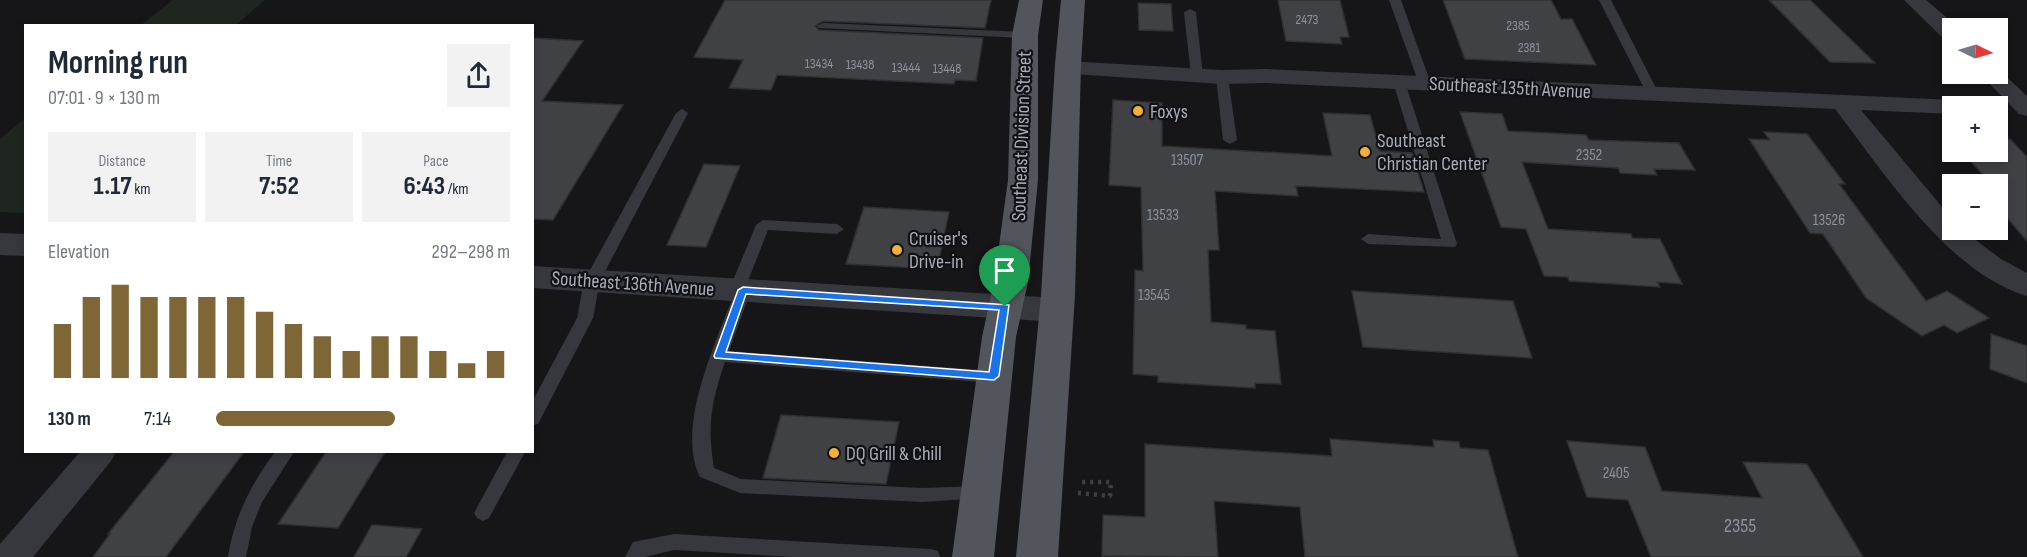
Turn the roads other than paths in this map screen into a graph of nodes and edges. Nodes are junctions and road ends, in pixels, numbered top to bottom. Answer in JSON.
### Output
{"nodes":[{"id":1,"x":1031,"y":0,"type":"edge"},
{"id":2,"x":1073,"y":0,"type":"edge"},
{"id":3,"x":1395,"y":0,"type":"edge"},
{"id":4,"x":1605,"y":0,"type":"edge"},
{"id":5,"x":1914,"y":0,"type":"edge"},
{"id":6,"x":1190,"y":12,"type":"dead end"},
{"id":7,"x":1942,"y":25,"type":"edge"},
{"id":8,"x":823,"y":26,"type":"dead end"},
{"id":9,"x":1025,"y":35,"type":"junction"},
{"id":10,"x":1066,"y":68,"type":"junction"},
{"id":11,"x":1197,"y":76,"type":"junction"},
{"id":12,"x":1222,"y":77,"type":"junction"},
{"id":13,"x":1399,"y":82,"type":"junction"},
{"id":14,"x":1425,"y":84,"type":"junction"},
{"id":15,"x":2002,"y":84,"type":"edge"},
{"id":16,"x":1653,"y":94,"type":"junction"},
{"id":17,"x":1842,"y":102,"type":"junction"},
{"id":18,"x":1942,"y":107,"type":"edge"},
{"id":19,"x":2008,"y":109,"type":"edge"},
{"id":20,"x":2027,"y":110,"type":"edge"},
{"id":21,"x":682,"y":113,"type":"dead end"},
{"id":22,"x":1230,"y":140,"type":"dead end"},
{"id":23,"x":837,"y":229,"type":"dead end"},
{"id":24,"x":1368,"y":239,"type":"dead end"},
{"id":25,"x":0,"y":244,"type":"edge"},
{"id":26,"x":24,"y":245,"type":"edge"},
{"id":27,"x":534,"y":277,"type":"edge"},
{"id":28,"x":592,"y":281,"type":"junction"},
{"id":29,"x":2027,"y":286,"type":"edge"},
{"id":30,"x":740,"y":290,"type":"junction"},
{"id":31,"x":1005,"y":307,"type":"junction"},
{"id":32,"x":1057,"y":309,"type":"junction"},
{"id":33,"x":719,"y":356,"type":"junction"},
{"id":34,"x":994,"y":376,"type":"junction"},
{"id":35,"x":534,"y":415,"type":"edge"},
{"id":36,"x":98,"y":453,"type":"edge"},
{"id":37,"x":284,"y":453,"type":"edge"},
{"id":38,"x":515,"y":453,"type":"edge"},
{"id":39,"x":980,"y":493,"type":"junction"},
{"id":40,"x":483,"y":513,"type":"dead end"},
{"id":41,"x":11,"y":557,"type":"edge"},
{"id":42,"x":237,"y":557,"type":"edge"},
{"id":43,"x":634,"y":557,"type":"edge"},
{"id":44,"x":931,"y":557,"type":"edge"},
{"id":45,"x":973,"y":557,"type":"edge"},
{"id":46,"x":1037,"y":557,"type":"edge"}],
"edges":[{"from":1,"to":9,"type":"main road","name":"Southeast Division Street"},
{"from":2,"to":10,"type":"main road"},
{"from":3,"to":14,"type":"lane"},
{"from":4,"to":16,"type":"lane"},
{"from":5,"to":7,"type":"street"},
{"from":6,"to":11,"type":"lane"},
{"from":8,"to":9,"type":"lane"},
{"from":9,"to":10,"type":"main road"},
{"from":9,"to":31,"type":"main road","name":"Southeast Division Street"},
{"from":10,"to":11,"type":"street","name":"Southeast 135th Avenue"},
{"from":10,"to":32,"type":"main road"},
{"from":11,"to":12,"type":"street","name":"Southeast 135th Avenue"},
{"from":12,"to":13,"type":"street","name":"Southeast 135th Avenue"},
{"from":12,"to":22,"type":"lane"},
{"from":13,"to":14,"type":"street","name":"Southeast 135th Avenue"},
{"from":13,"to":24,"type":"lane"},
{"from":14,"to":16,"type":"street","name":"Southeast 135th Avenue"},
{"from":15,"to":20,"type":"street"},
{"from":16,"to":17,"type":"street","name":"Southeast 135th Avenue"},
{"from":17,"to":18,"type":"street","name":"Southeast 135th Avenue"},
{"from":17,"to":29,"type":"street"},
{"from":19,"to":20,"type":"street"},
{"from":21,"to":28,"type":"lane"},
{"from":23,"to":30,"type":"lane"},
{"from":25,"to":26,"type":"street"},
{"from":27,"to":28,"type":"street","name":"Southeast 136th Avenue"},
{"from":28,"to":30,"type":"street","name":"Southeast 136th Avenue"},
{"from":28,"to":35,"type":"lane"},
{"from":30,"to":31,"type":"street","name":"Southeast 136th Avenue"},
{"from":30,"to":33,"type":"lane"},
{"from":31,"to":32,"type":"street","name":"Southeast 136th Avenue"},
{"from":31,"to":34,"type":"main road","name":"Southeast Division Street"},
{"from":32,"to":46,"type":"main road"},
{"from":33,"to":34,"type":"lane"},
{"from":33,"to":39,"type":"lane"},
{"from":34,"to":39,"type":"main road","name":"Southeast Division Street"},
{"from":36,"to":41,"type":"street"},
{"from":37,"to":42,"type":"lane"},
{"from":38,"to":40,"type":"lane"},
{"from":39,"to":45,"type":"main road","name":"Southeast Division Street"},
{"from":43,"to":44,"type":"lane"}]}
